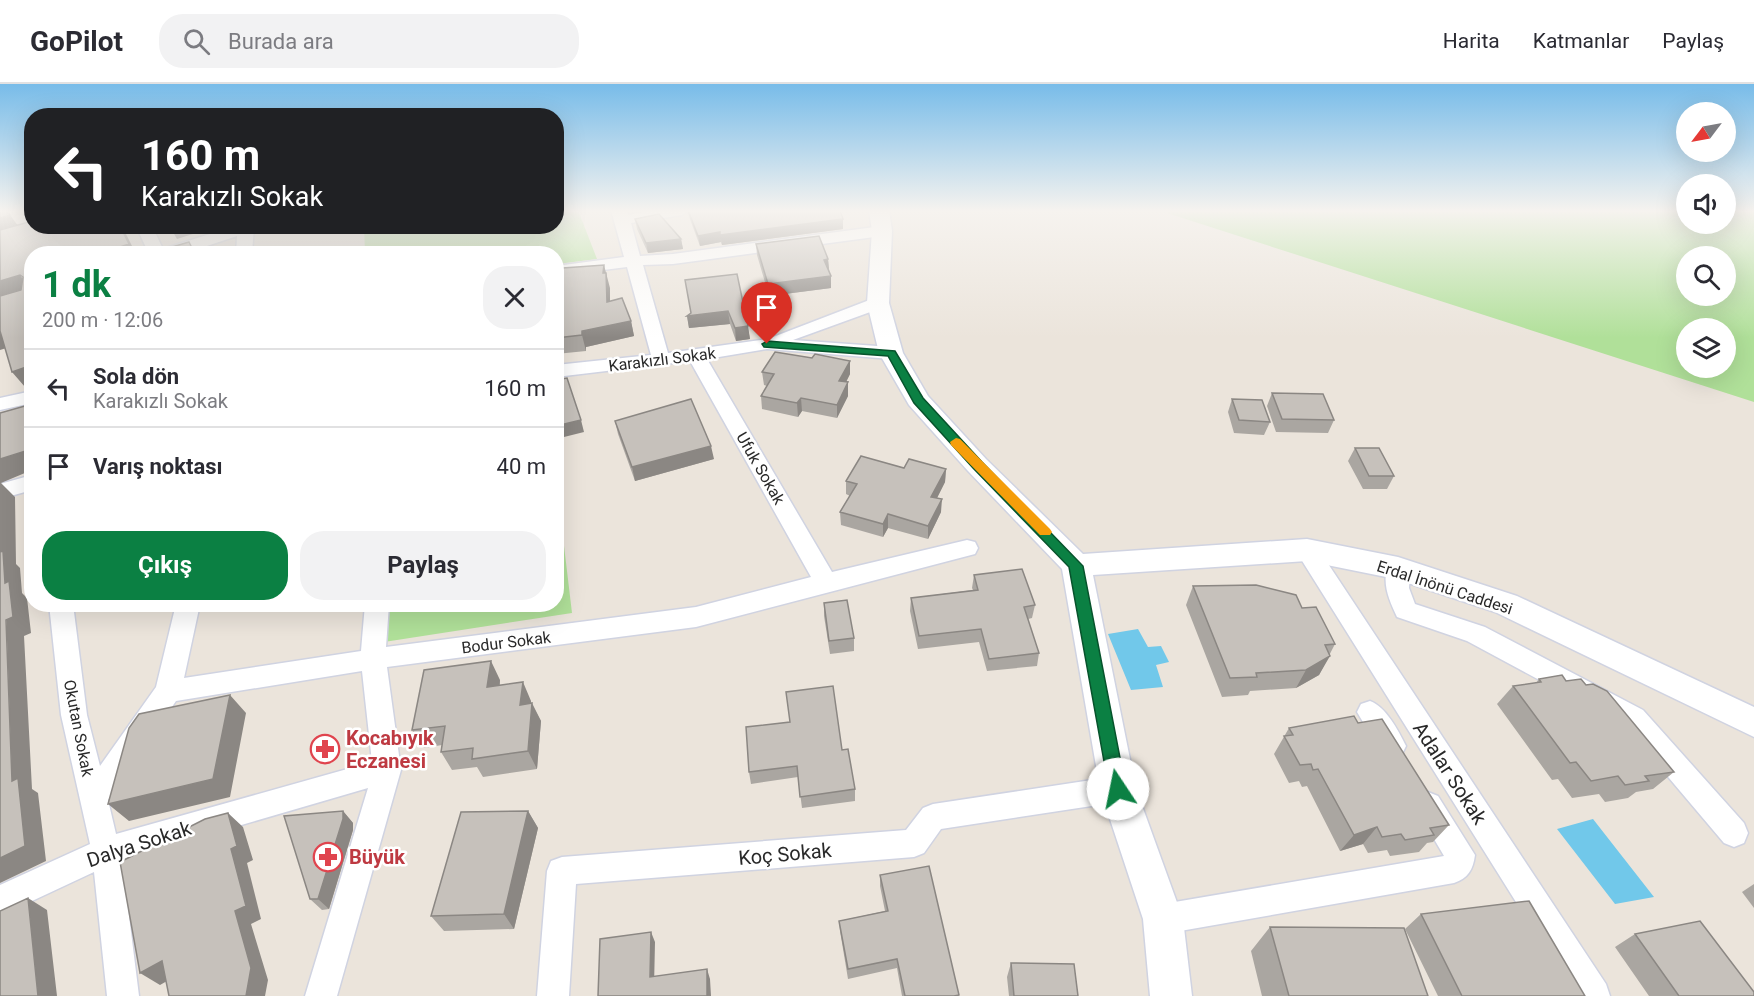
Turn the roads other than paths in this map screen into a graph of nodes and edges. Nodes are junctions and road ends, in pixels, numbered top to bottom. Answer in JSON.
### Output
{"nodes":[{"id":1,"x":631,"y":253,"type":"edge"},
{"id":2,"x":712,"y":253,"type":"edge"},
{"id":3,"x":880,"y":253,"type":"edge"},
{"id":4,"x":633,"y":261,"type":"junction"},
{"id":5,"x":564,"y":270,"type":"edge"},
{"id":6,"x":878,"y":303,"type":"junction"},
{"id":7,"x":767,"y":344,"type":"junction"},
{"id":8,"x":891,"y":353,"type":"junction"},
{"id":9,"x":696,"y":355,"type":"junction"},
{"id":10,"x":661,"y":359,"type":"junction"},
{"id":11,"x":564,"y":370,"type":"edge"},
{"id":12,"x":24,"y":399,"type":"edge"},
{"id":13,"x":0,"y":404,"type":"edge"},
{"id":14,"x":24,"y":484,"type":"edge"},
{"id":15,"x":0,"y":492,"type":"edge"},
{"id":16,"x":967,"y":548,"type":"dead end"},
{"id":17,"x":1307,"y":550,"type":"junction"},
{"id":18,"x":1076,"y":566,"type":"junction"},
{"id":19,"x":1398,"y":568,"type":"junction"},
{"id":20,"x":825,"y":582,"type":"junction"},
{"id":21,"x":62,"y":612,"type":"edge"},
{"id":22,"x":186,"y":612,"type":"edge"},
{"id":23,"x":376,"y":612,"type":"edge"},
{"id":24,"x":373,"y":659,"type":"junction"},
{"id":25,"x":168,"y":691,"type":"junction"},
{"id":26,"x":1370,"y":712,"type":"dead end"},
{"id":27,"x":1754,"y":723,"type":"edge"},
{"id":28,"x":387,"y":770,"type":"junction"},
{"id":29,"x":1118,"y":789,"type":"junction"},
{"id":30,"x":93,"y":798,"type":"junction"},
{"id":31,"x":1734,"y":833,"type":"dead end"},
{"id":32,"x":106,"y":851,"type":"junction"},
{"id":33,"x":0,"y":901,"type":"edge"},
{"id":34,"x":1163,"y":919,"type":"junction"},
{"id":35,"x":123,"y":996,"type":"edge"},
{"id":36,"x":321,"y":996,"type":"edge"},
{"id":37,"x":553,"y":996,"type":"edge"},
{"id":38,"x":1171,"y":996,"type":"edge"},
{"id":39,"x":1594,"y":996,"type":"edge"}],
"edges":[{"from":1,"to":4,"type":"street"},
{"from":2,"to":4,"type":"street"},
{"from":3,"to":6,"type":"street"},
{"from":4,"to":5,"type":"street"},
{"from":4,"to":10,"type":"street"},
{"from":6,"to":7,"type":"street","name":"Karakızlı Sokak"},
{"from":6,"to":8,"type":"street"},
{"from":7,"to":8,"type":"street","name":"Karakızlı Sokak"},
{"from":7,"to":9,"type":"street","name":"Karakızlı Sokak"},
{"from":8,"to":18,"type":"street"},
{"from":9,"to":10,"type":"street","name":"Karakızlı Sokak"},
{"from":9,"to":20,"type":"street","name":"Ufuk Sokak"},
{"from":10,"to":11,"type":"street","name":"Karakızlı Sokak"},
{"from":12,"to":13,"type":"street"},
{"from":14,"to":15,"type":"street"},
{"from":16,"to":20,"type":"street","name":"Bodur Sokak"},
{"from":17,"to":18,"type":"street","name":"Erdal İnönü Caddesi"},
{"from":17,"to":19,"type":"street","name":"Erdal İnönü Caddesi"},
{"from":17,"to":39,"type":"street","name":"Adalar Sokak"},
{"from":18,"to":29,"type":"street"},
{"from":19,"to":27,"type":"street","name":"Erdal İnönü Caddesi"},
{"from":19,"to":31,"type":"street"},
{"from":20,"to":24,"type":"street","name":"Bodur Sokak"},
{"from":21,"to":30,"type":"street","name":"Okutan Sokak"},
{"from":22,"to":25,"type":"street"},
{"from":23,"to":24,"type":"street"},
{"from":24,"to":25,"type":"street","name":"Bodur Sokak"},
{"from":24,"to":28,"type":"street"},
{"from":25,"to":30,"type":"street"},
{"from":26,"to":34,"type":"street"},
{"from":28,"to":32,"type":"street","name":"Dalya Sokak"},
{"from":28,"to":36,"type":"street"},
{"from":29,"to":34,"type":"street"},
{"from":29,"to":37,"type":"street","name":"Koç Sokak"},
{"from":30,"to":32,"type":"street","name":"Okutan Sokak"},
{"from":32,"to":33,"type":"street","name":"Dalya Sokak"},
{"from":32,"to":35,"type":"street","name":"Okutan Sokak"},
{"from":34,"to":38,"type":"street"}]}
